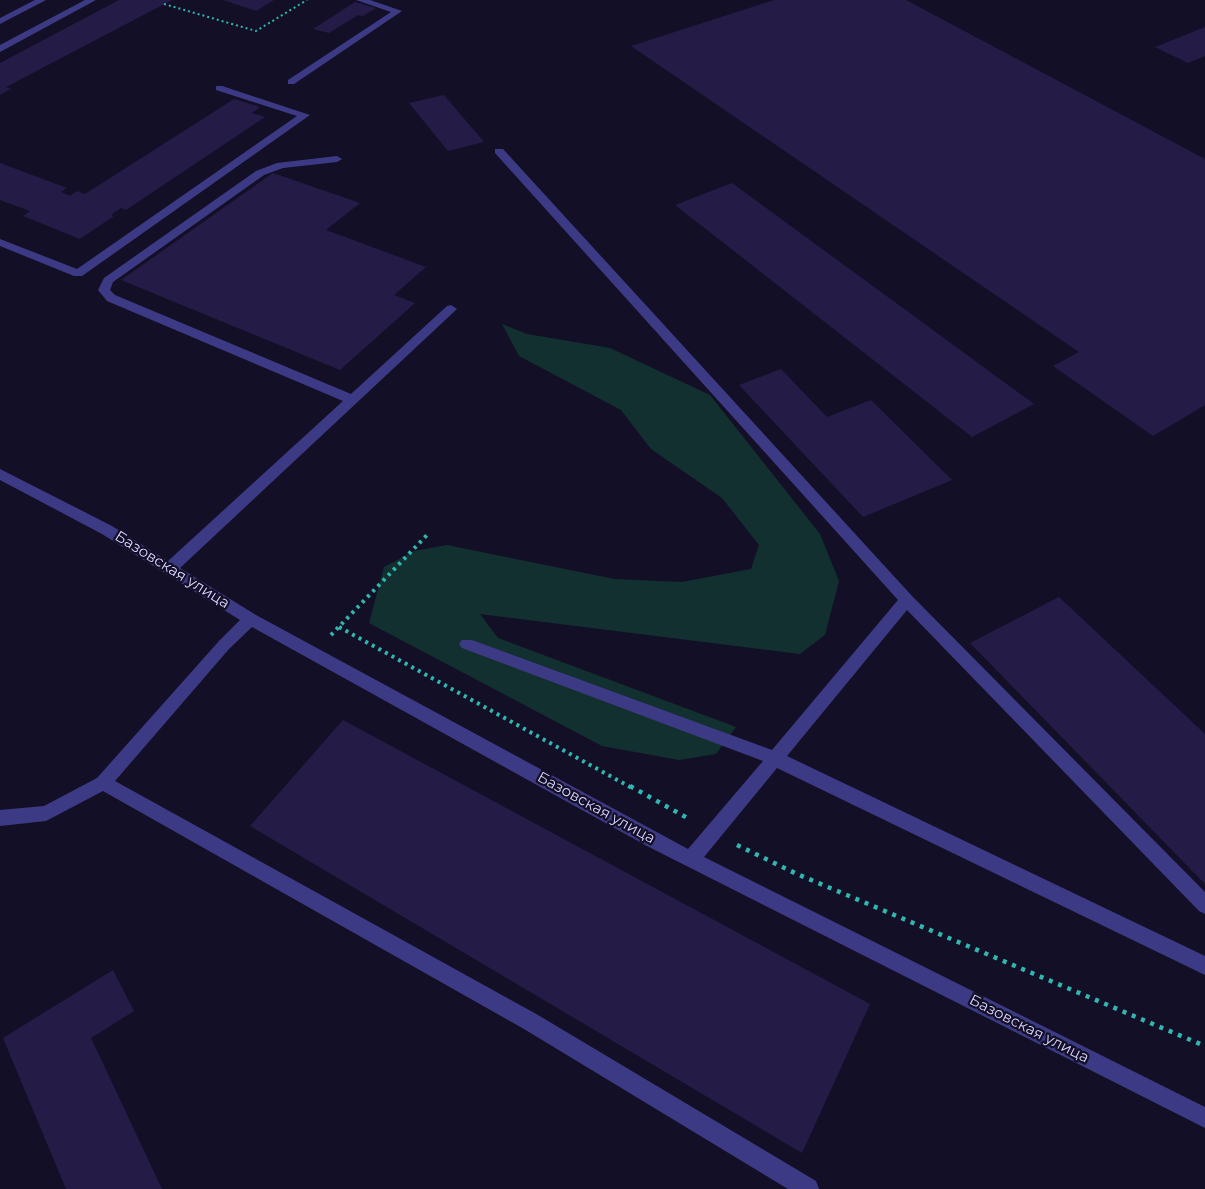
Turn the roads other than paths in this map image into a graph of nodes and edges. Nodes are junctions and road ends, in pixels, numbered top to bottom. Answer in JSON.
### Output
{"nodes":[{"id":1,"x":42,"y":0,"type":"edge"},
{"id":2,"x":92,"y":0,"type":"edge"},
{"id":3,"x":360,"y":0,"type":"edge"},
{"id":4,"x":0,"y":21,"type":"edge"},
{"id":5,"x":0,"y":49,"type":"edge"},
{"id":6,"x":291,"y":82,"type":"dead end"},
{"id":7,"x":219,"y":88,"type":"dead end"},
{"id":8,"x":500,"y":151,"type":"dead end"},
{"id":9,"x":337,"y":159,"type":"dead end"},
{"id":10,"x":0,"y":242,"type":"edge"},
{"id":11,"x":451,"y":309,"type":"dead end"},
{"id":12,"x":352,"y":399,"type":"junction"},
{"id":13,"x":0,"y":474,"type":"edge"},
{"id":14,"x":170,"y":568,"type":"junction"},
{"id":15,"x":907,"y":600,"type":"junction"},
{"id":16,"x":251,"y":619,"type":"junction"},
{"id":17,"x":467,"y":644,"type":"dead end"},
{"id":18,"x":774,"y":758,"type":"junction"},
{"id":19,"x":103,"y":783,"type":"junction"},
{"id":20,"x":0,"y":818,"type":"edge"},
{"id":21,"x":691,"y":859,"type":"junction"},
{"id":22,"x":1205,"y":905,"type":"edge"},
{"id":23,"x":1205,"y":966,"type":"edge"},
{"id":24,"x":1205,"y":1118,"type":"edge"},
{"id":25,"x":808,"y":1189,"type":"edge"}],
"edges":[{"from":1,"to":4,"type":"street"},
{"from":2,"to":5,"type":"street"},
{"from":3,"to":6,"type":"street"},
{"from":7,"to":10,"type":"street"},
{"from":8,"to":15,"type":"street"},
{"from":9,"to":12,"type":"street"},
{"from":11,"to":12,"type":"street"},
{"from":12,"to":14,"type":"street"},
{"from":13,"to":14,"type":"street","name":"Базовская улица"},
{"from":14,"to":16,"type":"street","name":"Базовская улица"},
{"from":15,"to":18,"type":"street"},
{"from":15,"to":22,"type":"street"},
{"from":16,"to":19,"type":"street"},
{"from":16,"to":21,"type":"street","name":"Базовская улица"},
{"from":17,"to":18,"type":"street"},
{"from":18,"to":21,"type":"street"},
{"from":18,"to":23,"type":"street"},
{"from":19,"to":20,"type":"street"},
{"from":19,"to":25,"type":"street"},
{"from":21,"to":24,"type":"street","name":"Базовская улица"}]}
